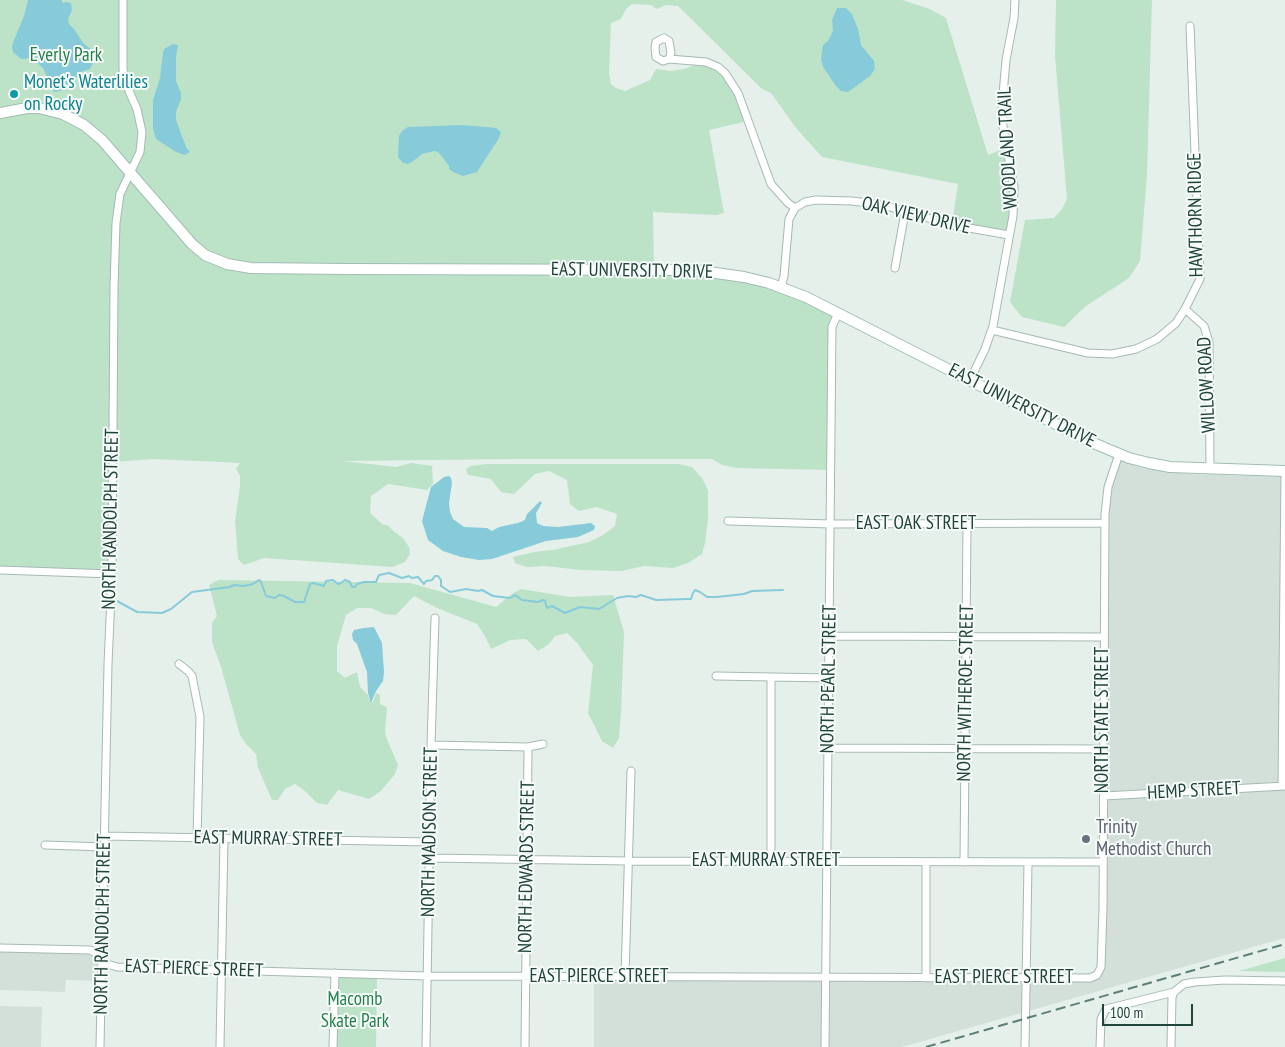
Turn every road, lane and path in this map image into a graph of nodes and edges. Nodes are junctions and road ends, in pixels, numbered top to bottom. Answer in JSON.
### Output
{"nodes":[{"id":1,"x":124,"y":0,"type":"edge"},
{"id":2,"x":1015,"y":0,"type":"edge"},
{"id":3,"x":1190,"y":26,"type":"dead end"},
{"id":4,"x":669,"y":59,"type":"dead end"},
{"id":5,"x":0,"y":113,"type":"edge"},
{"id":6,"x":130,"y":173,"type":"junction"},
{"id":7,"x":795,"y":208,"type":"junction"},
{"id":8,"x":905,"y":212,"type":"junction"},
{"id":9,"x":1009,"y":235,"type":"junction"},
{"id":10,"x":895,"y":268,"type":"dead end"},
{"id":11,"x":781,"y":287,"type":"junction"},
{"id":12,"x":1186,"y":309,"type":"junction"},
{"id":13,"x":838,"y":313,"type":"junction"},
{"id":14,"x":992,"y":330,"type":"junction"},
{"id":15,"x":970,"y":380,"type":"junction"},
{"id":16,"x":1120,"y":454,"type":"junction"},
{"id":17,"x":1210,"y":469,"type":"junction"},
{"id":18,"x":1285,"y":471,"type":"edge"},
{"id":19,"x":728,"y":521,"type":"dead end"},
{"id":20,"x":1104,"y":523,"type":"junction"},
{"id":21,"x":831,"y":524,"type":"junction"},
{"id":22,"x":967,"y":524,"type":"junction"},
{"id":23,"x":0,"y":570,"type":"edge"},
{"id":24,"x":112,"y":574,"type":"junction"},
{"id":25,"x":435,"y":618,"type":"dead end"},
{"id":26,"x":830,"y":636,"type":"junction"},
{"id":27,"x":967,"y":636,"type":"junction"},
{"id":28,"x":1103,"y":637,"type":"junction"},
{"id":29,"x":178,"y":664,"type":"dead end"},
{"id":30,"x":716,"y":676,"type":"dead end"},
{"id":31,"x":771,"y":677,"type":"junction"},
{"id":32,"x":830,"y":678,"type":"junction"},
{"id":33,"x":544,"y":744,"type":"dead end"},
{"id":34,"x":431,"y":745,"type":"junction"},
{"id":35,"x":528,"y":747,"type":"junction"},
{"id":36,"x":828,"y":748,"type":"junction"},
{"id":37,"x":965,"y":748,"type":"junction"},
{"id":38,"x":1103,"y":749,"type":"junction"},
{"id":39,"x":630,"y":771,"type":"dead end"},
{"id":40,"x":1284,"y":786,"type":"edge"},
{"id":41,"x":1104,"y":796,"type":"junction"},
{"id":42,"x":105,"y":836,"type":"junction"},
{"id":43,"x":197,"y":838,"type":"junction"},
{"id":44,"x":224,"y":838,"type":"junction"},
{"id":45,"x":430,"y":842,"type":"junction"},
{"id":46,"x":46,"y":845,"type":"dead end"},
{"id":47,"x":105,"y":847,"type":"junction"},
{"id":48,"x":430,"y":858,"type":"junction"},
{"id":49,"x":527,"y":859,"type":"junction"},
{"id":50,"x":628,"y":861,"type":"junction"},
{"id":51,"x":771,"y":861,"type":"junction"},
{"id":52,"x":827,"y":861,"type":"junction"},
{"id":53,"x":926,"y":862,"type":"junction"},
{"id":54,"x":964,"y":862,"type":"junction"},
{"id":55,"x":1028,"y":862,"type":"junction"},
{"id":56,"x":1102,"y":862,"type":"junction"},
{"id":57,"x":0,"y":948,"type":"edge"},
{"id":58,"x":102,"y":959,"type":"junction"},
{"id":59,"x":222,"y":970,"type":"junction"},
{"id":60,"x":334,"y":973,"type":"junction"},
{"id":61,"x":1097,"y":975,"type":"joint"},
{"id":62,"x":427,"y":976,"type":"junction"},
{"id":63,"x":526,"y":976,"type":"junction"},
{"id":64,"x":625,"y":977,"type":"junction"},
{"id":65,"x":826,"y":977,"type":"junction"},
{"id":66,"x":926,"y":978,"type":"junction"},
{"id":67,"x":1026,"y":978,"type":"junction"},
{"id":68,"x":1285,"y":980,"type":"edge"},
{"id":69,"x":1174,"y":992,"type":"junction"},
{"id":70,"x":100,"y":1047,"type":"edge"},
{"id":71,"x":220,"y":1047,"type":"edge"},
{"id":72,"x":333,"y":1047,"type":"edge"},
{"id":73,"x":426,"y":1047,"type":"edge"},
{"id":74,"x":525,"y":1047,"type":"edge"},
{"id":75,"x":825,"y":1047,"type":"edge"},
{"id":76,"x":1025,"y":1047,"type":"edge"},
{"id":77,"x":1100,"y":1047,"type":"edge"},
{"id":78,"x":1172,"y":1047,"type":"edge"}],
"edges":[{"from":1,"to":6,"type":"street","name":"NORTH RANDOLPH STREET"},
{"from":2,"to":9,"type":"street","name":"WOODLAND TRAIL"},
{"from":3,"to":12,"type":"street","name":"HAWTHORN RIDGE"},
{"from":4,"to":7,"type":"street"},
{"from":5,"to":6,"type":"main road","name":"EAST UNIVERSITY DRIVE"},
{"from":6,"to":11,"type":"main road","name":"EAST UNIVERSITY DRIVE"},
{"from":6,"to":24,"type":"street","name":"NORTH RANDOLPH STREET"},
{"from":7,"to":8,"type":"street","name":"OAK VIEW DRIVE"},
{"from":7,"to":11,"type":"street"},
{"from":8,"to":9,"type":"street","name":"OAK VIEW DRIVE"},
{"from":8,"to":10,"type":"street"},
{"from":9,"to":14,"type":"street","name":"WOODLAND TRAIL"},
{"from":11,"to":13,"type":"main road","name":"EAST UNIVERSITY DRIVE"},
{"from":12,"to":14,"type":"street","name":"HAWTHORN RIDGE"},
{"from":12,"to":17,"type":"street","name":"WILLOW ROAD"},
{"from":13,"to":15,"type":"main road","name":"EAST UNIVERSITY DRIVE"},
{"from":13,"to":21,"type":"street","name":"NORTH PEARL STREET"},
{"from":14,"to":15,"type":"street","name":"WOODLAND TRAIL"},
{"from":15,"to":16,"type":"main road","name":"EAST UNIVERSITY DRIVE"},
{"from":16,"to":17,"type":"main road","name":"EAST UNIVERSITY DRIVE"},
{"from":16,"to":20,"type":"street","name":"NORTH STATE STREET"},
{"from":17,"to":18,"type":"main road","name":"EAST UNIVERSITY DRIVE"},
{"from":18,"to":40,"type":"street"},
{"from":19,"to":21,"type":"street","name":"EAST OAK STREET"},
{"from":20,"to":22,"type":"street","name":"EAST OAK STREET"},
{"from":20,"to":28,"type":"street","name":"NORTH STATE STREET"},
{"from":21,"to":22,"type":"street","name":"EAST OAK STREET"},
{"from":21,"to":26,"type":"street","name":"NORTH PEARL STREET"},
{"from":22,"to":27,"type":"street","name":"NORTH WITHEROE STREET"},
{"from":23,"to":24,"type":"street"},
{"from":24,"to":42,"type":"street","name":"NORTH RANDOLPH STREET"},
{"from":25,"to":34,"type":"street","name":"NORTH MADISON STREET"},
{"from":26,"to":27,"type":"street"},
{"from":26,"to":32,"type":"street","name":"NORTH PEARL STREET"},
{"from":27,"to":28,"type":"street"},
{"from":27,"to":37,"type":"street","name":"NORTH WITHEROE STREET"},
{"from":28,"to":38,"type":"street","name":"NORTH STATE STREET"},
{"from":29,"to":43,"type":"street"},
{"from":30,"to":31,"type":"street"},
{"from":31,"to":32,"type":"street"},
{"from":31,"to":51,"type":"street"},
{"from":32,"to":36,"type":"street","name":"NORTH PEARL STREET"},
{"from":33,"to":35,"type":"street"},
{"from":34,"to":35,"type":"street"},
{"from":34,"to":45,"type":"street","name":"NORTH MADISON STREET"},
{"from":35,"to":49,"type":"street","name":"NORTH EDWARDS STREET"},
{"from":36,"to":37,"type":"street"},
{"from":36,"to":52,"type":"street","name":"NORTH PEARL STREET"},
{"from":37,"to":38,"type":"street"},
{"from":37,"to":54,"type":"street","name":"NORTH WITHEROE STREET"},
{"from":38,"to":41,"type":"street","name":"NORTH STATE STREET"},
{"from":39,"to":50,"type":"street"},
{"from":40,"to":41,"type":"street","name":"HEMP STREET"},
{"from":41,"to":56,"type":"street","name":"NORTH STATE STREET"},
{"from":42,"to":43,"type":"street","name":"EAST MURRAY STREET"},
{"from":42,"to":47,"type":"street","name":"NORTH RANDOLPH STREET"},
{"from":43,"to":44,"type":"street","name":"EAST MURRAY STREET"},
{"from":44,"to":45,"type":"street","name":"EAST MURRAY STREET"},
{"from":44,"to":59,"type":"street"},
{"from":45,"to":48,"type":"street","name":"NORTH MADISON STREET"},
{"from":46,"to":47,"type":"street"},
{"from":47,"to":58,"type":"street","name":"NORTH RANDOLPH STREET"},
{"from":48,"to":49,"type":"street","name":"EAST MURRAY STREET"},
{"from":48,"to":62,"type":"street","name":"NORTH MADISON STREET"},
{"from":49,"to":50,"type":"street","name":"EAST MURRAY STREET"},
{"from":49,"to":63,"type":"street","name":"NORTH EDWARDS STREET"},
{"from":50,"to":51,"type":"street","name":"EAST MURRAY STREET"},
{"from":50,"to":64,"type":"street"},
{"from":51,"to":52,"type":"street","name":"EAST MURRAY STREET"},
{"from":52,"to":53,"type":"street","name":"EAST MURRAY STREET"},
{"from":52,"to":65,"type":"street","name":"NORTH PEARL STREET"},
{"from":53,"to":54,"type":"street","name":"EAST MURRAY STREET"},
{"from":53,"to":66,"type":"street"},
{"from":54,"to":55,"type":"street","name":"EAST MURRAY STREET"},
{"from":55,"to":56,"type":"street","name":"EAST MURRAY STREET"},
{"from":55,"to":67,"type":"street"},
{"from":56,"to":61,"type":"street","name":"NORTH STATE STREET"},
{"from":57,"to":58,"type":"street","name":"EAST PIERCE STREET"},
{"from":58,"to":59,"type":"street","name":"EAST PIERCE STREET"},
{"from":58,"to":70,"type":"street","name":"NORTH RANDOLPH STREET"},
{"from":59,"to":60,"type":"street","name":"EAST PIERCE STREET"},
{"from":59,"to":71,"type":"street"},
{"from":60,"to":62,"type":"street","name":"EAST PIERCE STREET"},
{"from":60,"to":72,"type":"street"},
{"from":61,"to":67,"type":"street","name":"EAST PIERCE STREET"},
{"from":62,"to":63,"type":"street","name":"EAST PIERCE STREET"},
{"from":62,"to":73,"type":"street","name":"NORTH MADISON STREET"},
{"from":63,"to":64,"type":"street","name":"EAST PIERCE STREET"},
{"from":63,"to":74,"type":"street","name":"NORTH EDWARDS STREET"},
{"from":64,"to":65,"type":"street","name":"EAST PIERCE STREET"},
{"from":65,"to":66,"type":"street","name":"EAST PIERCE STREET"},
{"from":65,"to":75,"type":"street","name":"NORTH PEARL STREET"},
{"from":66,"to":67,"type":"street","name":"EAST PIERCE STREET"},
{"from":67,"to":76,"type":"street"},
{"from":68,"to":69,"type":"street"},
{"from":69,"to":77,"type":"street"},
{"from":69,"to":78,"type":"street"}]}
